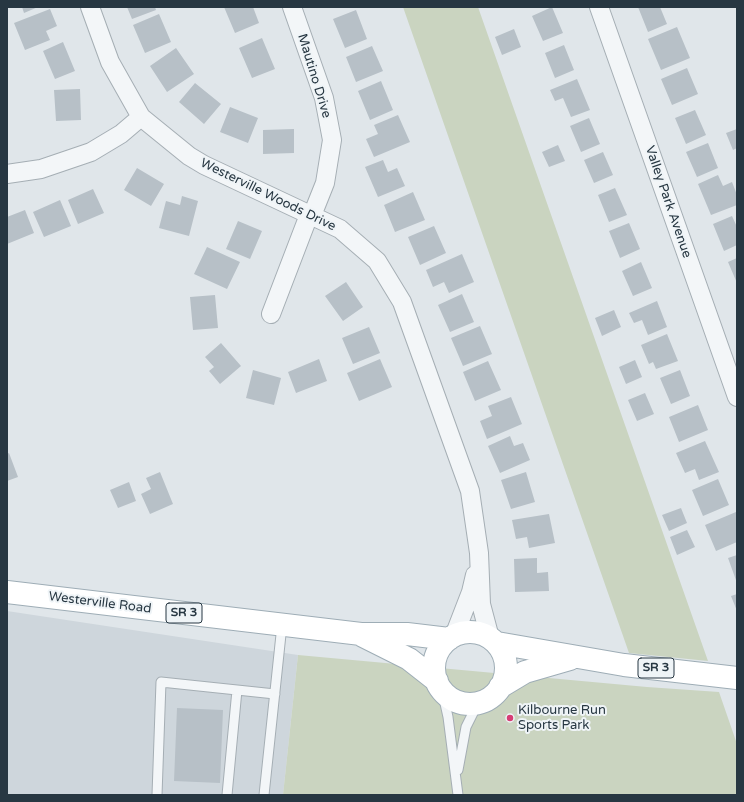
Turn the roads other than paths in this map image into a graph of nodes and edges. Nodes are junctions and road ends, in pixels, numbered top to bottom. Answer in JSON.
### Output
{"nodes":[{"id":1,"x":90,"y":7,"type":"edge"},
{"id":2,"x":292,"y":7,"type":"edge"},
{"id":3,"x":599,"y":7,"type":"edge"},
{"id":4,"x":141,"y":117,"type":"junction"},
{"id":5,"x":7,"y":174,"type":"edge"},
{"id":6,"x":310,"y":215,"type":"junction"},
{"id":7,"x":271,"y":314,"type":"dead end"},
{"id":8,"x":737,"y":397,"type":"edge"},
{"id":9,"x":479,"y":553,"type":"junction"},
{"id":10,"x":7,"y":592,"type":"edge"},
{"id":11,"x":282,"y":625,"type":"junction"},
{"id":12,"x":360,"y":634,"type":"junction"},
{"id":13,"x":451,"y":637,"type":"junction"},
{"id":14,"x":493,"y":641,"type":"junction"},
{"id":15,"x":575,"y":657,"type":"junction"},
{"id":16,"x":737,"y":678,"type":"edge"},
{"id":17,"x":440,"y":686,"type":"junction"},
{"id":18,"x":500,"y":687,"type":"junction"},
{"id":19,"x":237,"y":690,"type":"junction"},
{"id":20,"x":275,"y":694,"type":"junction"},
{"id":21,"x":478,"y":703,"type":"junction"},
{"id":22,"x":457,"y":779,"type":"junction"},
{"id":23,"x":157,"y":795,"type":"edge"},
{"id":24,"x":227,"y":795,"type":"edge"},
{"id":25,"x":264,"y":795,"type":"edge"},
{"id":26,"x":458,"y":795,"type":"edge"}],
"edges":[{"from":1,"to":4,"type":"street","name":"Westerville Woods Drive"},
{"from":2,"to":6,"type":"street","name":"Mautino Drive"},
{"from":3,"to":8,"type":"street","name":"Valley Park Avenue"},
{"from":4,"to":5,"type":"street"},
{"from":4,"to":6,"type":"street","name":"Westerville Woods Drive"},
{"from":6,"to":7,"type":"street","name":"Mautino Drive"},
{"from":6,"to":9,"type":"street","name":"Westerville Woods Drive"},
{"from":9,"to":13,"type":"street","name":"Westerville Woods Drive"},
{"from":9,"to":14,"type":"street","name":"Westerville Woods Drive"},
{"from":10,"to":11,"type":"main road","name":"Westerville Road","number":"SR 3"},
{"from":11,"to":12,"type":"main road","name":"Westerville Road","number":"SR 3"},
{"from":11,"to":20,"type":"lane"},
{"from":12,"to":13,"type":"main road","name":"Westerville Road","number":"SR 3"},
{"from":12,"to":17,"type":"main road","name":"Westerville Road","number":"SR 3"},
{"from":13,"to":14,"type":"main road","name":"Westerville Road","number":"SR 3"},
{"from":13,"to":17,"type":"main road"},
{"from":14,"to":15,"type":"main road","name":"Westerville Road","number":"SR 3"},
{"from":14,"to":18,"type":"main road"},
{"from":15,"to":16,"type":"main road","name":"Westerville Road","number":"SR 3"},
{"from":15,"to":18,"type":"main road","name":"Westerville Road","number":"SR 3"},
{"from":17,"to":21,"type":"main road","name":"Westerville Road","number":"SR 3"},
{"from":17,"to":22,"type":"lane"},
{"from":18,"to":21,"type":"main road","name":"Westerville Road","number":"SR 3"},
{"from":19,"to":20,"type":"lane"},
{"from":19,"to":23,"type":"lane"},
{"from":19,"to":24,"type":"lane"},
{"from":20,"to":25,"type":"lane"},
{"from":21,"to":22,"type":"lane"},
{"from":22,"to":26,"type":"lane"}]}
